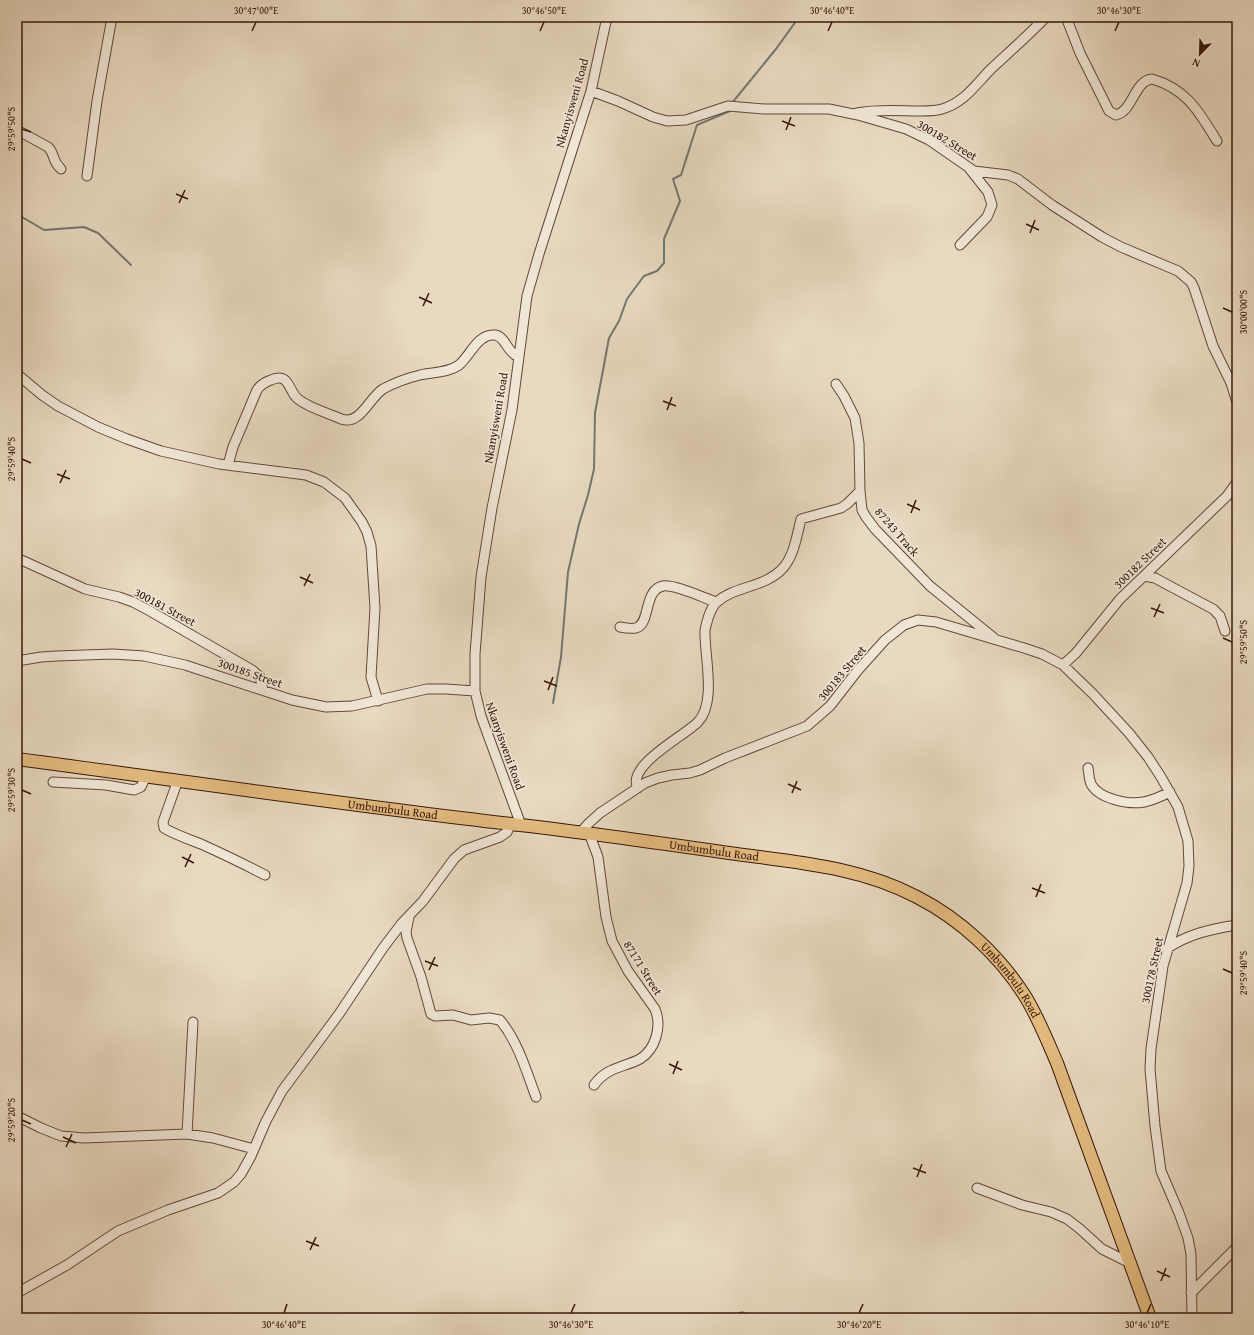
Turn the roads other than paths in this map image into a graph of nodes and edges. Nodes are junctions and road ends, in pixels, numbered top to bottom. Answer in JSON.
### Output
{"nodes":[{"id":1,"x":112,"y":17,"type":"edge"},
{"id":2,"x":606,"y":17,"type":"edge"},
{"id":3,"x":1046,"y":17,"type":"edge"},
{"id":4,"x":1066,"y":17,"type":"edge"},
{"id":5,"x":1036,"y":21,"type":"edge"},
{"id":6,"x":590,"y":91,"type":"junction"},
{"id":7,"x":853,"y":114,"type":"junction"},
{"id":8,"x":17,"y":130,"type":"edge"},
{"id":9,"x":1217,"y":141,"type":"dead end"},
{"id":10,"x":968,"y":168,"type":"junction"},
{"id":11,"x":61,"y":169,"type":"dead end"},
{"id":12,"x":87,"y":176,"type":"dead end"},
{"id":13,"x":960,"y":245,"type":"dead end"},
{"id":14,"x":518,"y":357,"type":"junction"},
{"id":15,"x":17,"y":374,"type":"edge"},
{"id":16,"x":836,"y":384,"type":"dead end"},
{"id":17,"x":1237,"y":402,"type":"edge"},
{"id":18,"x":228,"y":465,"type":"junction"},
{"id":19,"x":1237,"y":482,"type":"edge"},
{"id":20,"x":860,"y":491,"type":"junction"},
{"id":21,"x":17,"y":558,"type":"edge"},
{"id":22,"x":1144,"y":576,"type":"junction"},
{"id":23,"x":716,"y":602,"type":"junction"},
{"id":24,"x":620,"y":627,"type":"dead end"},
{"id":25,"x":1225,"y":630,"type":"dead end"},
{"id":26,"x":996,"y":640,"type":"junction"},
{"id":27,"x":17,"y":661,"type":"edge"},
{"id":28,"x":1063,"y":665,"type":"junction"},
{"id":29,"x":263,"y":690,"type":"junction"},
{"id":30,"x":475,"y":691,"type":"junction"},
{"id":31,"x":378,"y":701,"type":"junction"},
{"id":32,"x":17,"y":759,"type":"edge"},
{"id":33,"x":1088,"y":768,"type":"dead end"},
{"id":34,"x":146,"y":776,"type":"junction"},
{"id":35,"x":178,"y":780,"type":"junction"},
{"id":36,"x":53,"y":782,"type":"dead end"},
{"id":37,"x":638,"y":788,"type":"junction"},
{"id":38,"x":1170,"y":792,"type":"junction"},
{"id":39,"x":516,"y":825,"type":"junction"},
{"id":40,"x":585,"y":833,"type":"junction"},
{"id":41,"x":266,"y":875,"type":"dead end"},
{"id":42,"x":410,"y":916,"type":"junction"},
{"id":43,"x":1237,"y":925,"type":"edge"},
{"id":44,"x":1166,"y":949,"type":"junction"},
{"id":45,"x":193,"y":1022,"type":"dead end"},
{"id":46,"x":594,"y":1085,"type":"dead end"},
{"id":47,"x":536,"y":1097,"type":"dead end"},
{"id":48,"x":17,"y":1116,"type":"edge"},
{"id":49,"x":187,"y":1134,"type":"junction"},
{"id":50,"x":254,"y":1149,"type":"junction"},
{"id":51,"x":977,"y":1188,"type":"dead end"},
{"id":52,"x":1237,"y":1247,"type":"edge"},
{"id":53,"x":1130,"y":1263,"type":"junction"},
{"id":54,"x":1191,"y":1292,"type":"junction"},
{"id":55,"x":17,"y":1293,"type":"edge"},
{"id":56,"x":1150,"y":1318,"type":"edge"},
{"id":57,"x":1192,"y":1318,"type":"edge"}],
"edges":[{"from":1,"to":12,"type":"street"},
{"from":2,"to":6,"type":"street","name":"Nkanyisweni Road"},
{"from":3,"to":5,"type":"street"},
{"from":4,"to":9,"type":"street"},
{"from":5,"to":7,"type":"street"},
{"from":6,"to":7,"type":"street","name":"300182 Street"},
{"from":6,"to":14,"type":"street","name":"Nkanyisweni Road"},
{"from":7,"to":10,"type":"street","name":"300182 Street"},
{"from":8,"to":11,"type":"street"},
{"from":10,"to":13,"type":"street"},
{"from":10,"to":17,"type":"street","name":"300182 Street"},
{"from":14,"to":18,"type":"street"},
{"from":14,"to":30,"type":"street","name":"Nkanyisweni Road"},
{"from":15,"to":18,"type":"street"},
{"from":16,"to":20,"type":"street","name":"87243 Track"},
{"from":18,"to":31,"type":"street"},
{"from":19,"to":22,"type":"street","name":"300182 Street"},
{"from":20,"to":23,"type":"street"},
{"from":20,"to":26,"type":"street","name":"87243 Track"},
{"from":21,"to":29,"type":"street","name":"300181 Street"},
{"from":22,"to":25,"type":"street"},
{"from":22,"to":28,"type":"street","name":"300182 Street"},
{"from":23,"to":24,"type":"street"},
{"from":23,"to":37,"type":"street"},
{"from":26,"to":28,"type":"street","name":"300183 Street"},
{"from":26,"to":37,"type":"street","name":"300183 Street"},
{"from":27,"to":29,"type":"street","name":"300185 Street"},
{"from":28,"to":38,"type":"street","name":"300178 Street"},
{"from":29,"to":31,"type":"street","name":"300185 Street"},
{"from":30,"to":31,"type":"street","name":"300185 Street"},
{"from":30,"to":39,"type":"street","name":"Nkanyisweni Road"},
{"from":32,"to":34,"type":"main road","name":"Umbumbulu Road"},
{"from":33,"to":38,"type":"street"},
{"from":34,"to":35,"type":"main road","name":"Umbumbulu Road"},
{"from":34,"to":36,"type":"street"},
{"from":35,"to":39,"type":"main road","name":"Umbumbulu Road"},
{"from":35,"to":41,"type":"street"},
{"from":37,"to":40,"type":"street"},
{"from":38,"to":44,"type":"street","name":"300178 Street"},
{"from":39,"to":40,"type":"main road","name":"Umbumbulu Road"},
{"from":39,"to":42,"type":"street"},
{"from":40,"to":46,"type":"street","name":"87171 Street"},
{"from":40,"to":53,"type":"main road","name":"Umbumbulu Road"},
{"from":42,"to":47,"type":"street"},
{"from":42,"to":50,"type":"street"},
{"from":43,"to":44,"type":"street"},
{"from":44,"to":54,"type":"street","name":"300178 Street"},
{"from":45,"to":49,"type":"street"},
{"from":48,"to":49,"type":"street"},
{"from":49,"to":50,"type":"street"},
{"from":50,"to":55,"type":"street"},
{"from":51,"to":53,"type":"street"},
{"from":52,"to":54,"type":"street"},
{"from":53,"to":56,"type":"main road","name":"Umbumbulu Road"},
{"from":54,"to":57,"type":"street","name":"300178 Street"}]}
